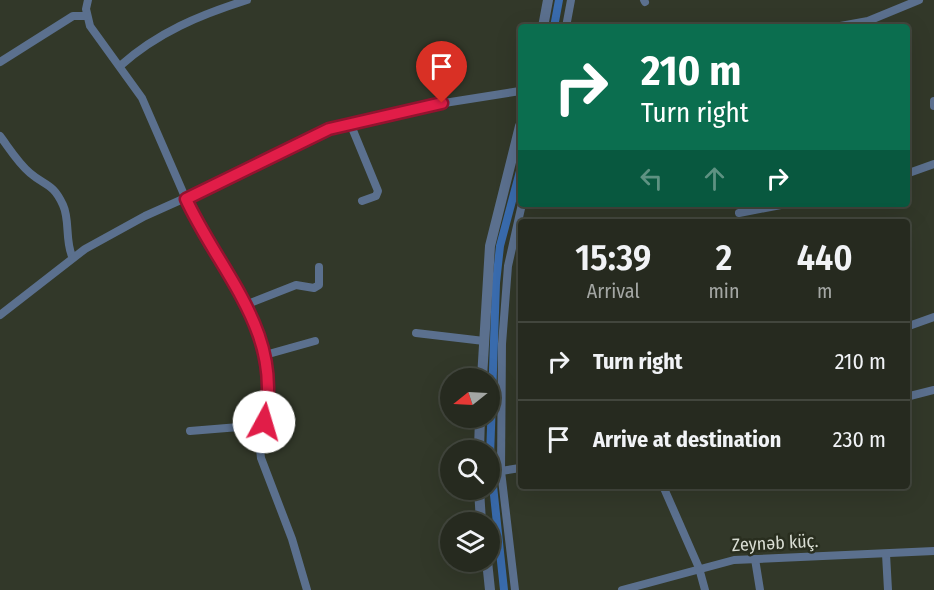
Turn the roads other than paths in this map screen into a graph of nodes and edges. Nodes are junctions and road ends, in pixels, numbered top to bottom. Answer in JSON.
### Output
{"nodes":[{"id":1,"x":88,"y":0,"type":"edge"},
{"id":2,"x":247,"y":0,"type":"edge"},
{"id":3,"x":548,"y":0,"type":"edge"},
{"id":4,"x":571,"y":0,"type":"edge"},
{"id":5,"x":919,"y":0,"type":"edge"},
{"id":6,"x":87,"y":16,"type":"junction"},
{"id":7,"x":544,"y":24,"type":"edge"},
{"id":8,"x":567,"y":24,"type":"edge"},
{"id":9,"x":852,"y":24,"type":"edge"},
{"id":10,"x":0,"y":62,"type":"edge"},
{"id":11,"x":120,"y":66,"type":"junction"},
{"id":12,"x":518,"y":91,"type":"edge"},
{"id":13,"x":934,"y":101,"type":"edge"},
{"id":14,"x":934,"y":106,"type":"edge"},
{"id":15,"x":350,"y":123,"type":"junction"},
{"id":16,"x":518,"y":134,"type":"edge"},
{"id":17,"x":0,"y":136,"type":"edge"},
{"id":18,"x":934,"y":164,"type":"edge"},
{"id":19,"x":910,"y":173,"type":"edge"},
{"id":20,"x":186,"y":199,"type":"junction"},
{"id":21,"x":362,"y":201,"type":"dead end"},
{"id":22,"x":768,"y":207,"type":"edge"},
{"id":23,"x":739,"y":213,"type":"dead end"},
{"id":24,"x":518,"y":222,"type":"edge"},
{"id":25,"x":72,"y":256,"type":"junction"},
{"id":26,"x":319,"y":267,"type":"dead end"},
{"id":27,"x":245,"y":305,"type":"junction"},
{"id":28,"x":0,"y":313,"type":"edge"},
{"id":29,"x":934,"y":317,"type":"edge"},
{"id":30,"x":910,"y":326,"type":"edge"},
{"id":31,"x":416,"y":333,"type":"dead end"},
{"id":32,"x":315,"y":341,"type":"dead end"},
{"id":33,"x":484,"y":341,"type":"junction"},
{"id":34,"x":265,"y":355,"type":"junction"},
{"id":35,"x":483,"y":368,"type":"edge"},
{"id":36,"x":934,"y":390,"type":"edge"},
{"id":37,"x":910,"y":396,"type":"edge"},
{"id":38,"x":190,"y":431,"type":"dead end"},
{"id":39,"x":261,"y":432,"type":"junction"},
{"id":40,"x":518,"y":468,"type":"edge"},
{"id":41,"x":501,"y":471,"type":"junction"},
{"id":42,"x":664,"y":489,"type":"edge"},
{"id":43,"x":934,"y":551,"type":"edge"},
{"id":44,"x":886,"y":554,"type":"junction"},
{"id":45,"x":755,"y":559,"type":"junction"},
{"id":46,"x":699,"y":568,"type":"junction"},
{"id":47,"x":488,"y":572,"type":"edge"},
{"id":48,"x":307,"y":590,"type":"edge"},
{"id":49,"x":490,"y":590,"type":"edge"},
{"id":50,"x":515,"y":590,"type":"edge"},
{"id":51,"x":622,"y":590,"type":"edge"},
{"id":52,"x":705,"y":590,"type":"edge"},
{"id":53,"x":760,"y":590,"type":"edge"},
{"id":54,"x":888,"y":590,"type":"edge"}],
"edges":[{"from":1,"to":6,"type":"street"},
{"from":2,"to":11,"type":"street"},
{"from":3,"to":7,"type":"street"},
{"from":4,"to":8,"type":"street"},
{"from":5,"to":9,"type":"street"},
{"from":6,"to":10,"type":"street"},
{"from":6,"to":11,"type":"street"},
{"from":11,"to":20,"type":"street"},
{"from":12,"to":15,"type":"street"},
{"from":13,"to":14,"type":"street"},
{"from":15,"to":20,"type":"street"},
{"from":15,"to":21,"type":"street"},
{"from":16,"to":33,"type":"street"},
{"from":17,"to":25,"type":"street"},
{"from":18,"to":19,"type":"street"},
{"from":20,"to":25,"type":"street"},
{"from":20,"to":27,"type":"street"},
{"from":22,"to":23,"type":"street"},
{"from":24,"to":41,"type":"street"},
{"from":25,"to":28,"type":"street"},
{"from":26,"to":27,"type":"street"},
{"from":27,"to":34,"type":"street"},
{"from":29,"to":30,"type":"street"},
{"from":31,"to":33,"type":"street"},
{"from":32,"to":34,"type":"street"},
{"from":33,"to":35,"type":"street"},
{"from":34,"to":39,"type":"street"},
{"from":36,"to":37,"type":"street"},
{"from":38,"to":39,"type":"street"},
{"from":39,"to":48,"type":"street"},
{"from":40,"to":41,"type":"street"},
{"from":41,"to":50,"type":"street"},
{"from":42,"to":46,"type":"street"},
{"from":43,"to":44,"type":"street","name":"Zeynəb küç."},
{"from":44,"to":45,"type":"street","name":"Zeynəb küç."},
{"from":44,"to":54,"type":"street"},
{"from":45,"to":46,"type":"street","name":"Zeynəb küç."},
{"from":45,"to":53,"type":"street"},
{"from":46,"to":51,"type":"street","name":"Zeynəb küç."},
{"from":46,"to":52,"type":"street"},
{"from":47,"to":49,"type":"street"}]}
